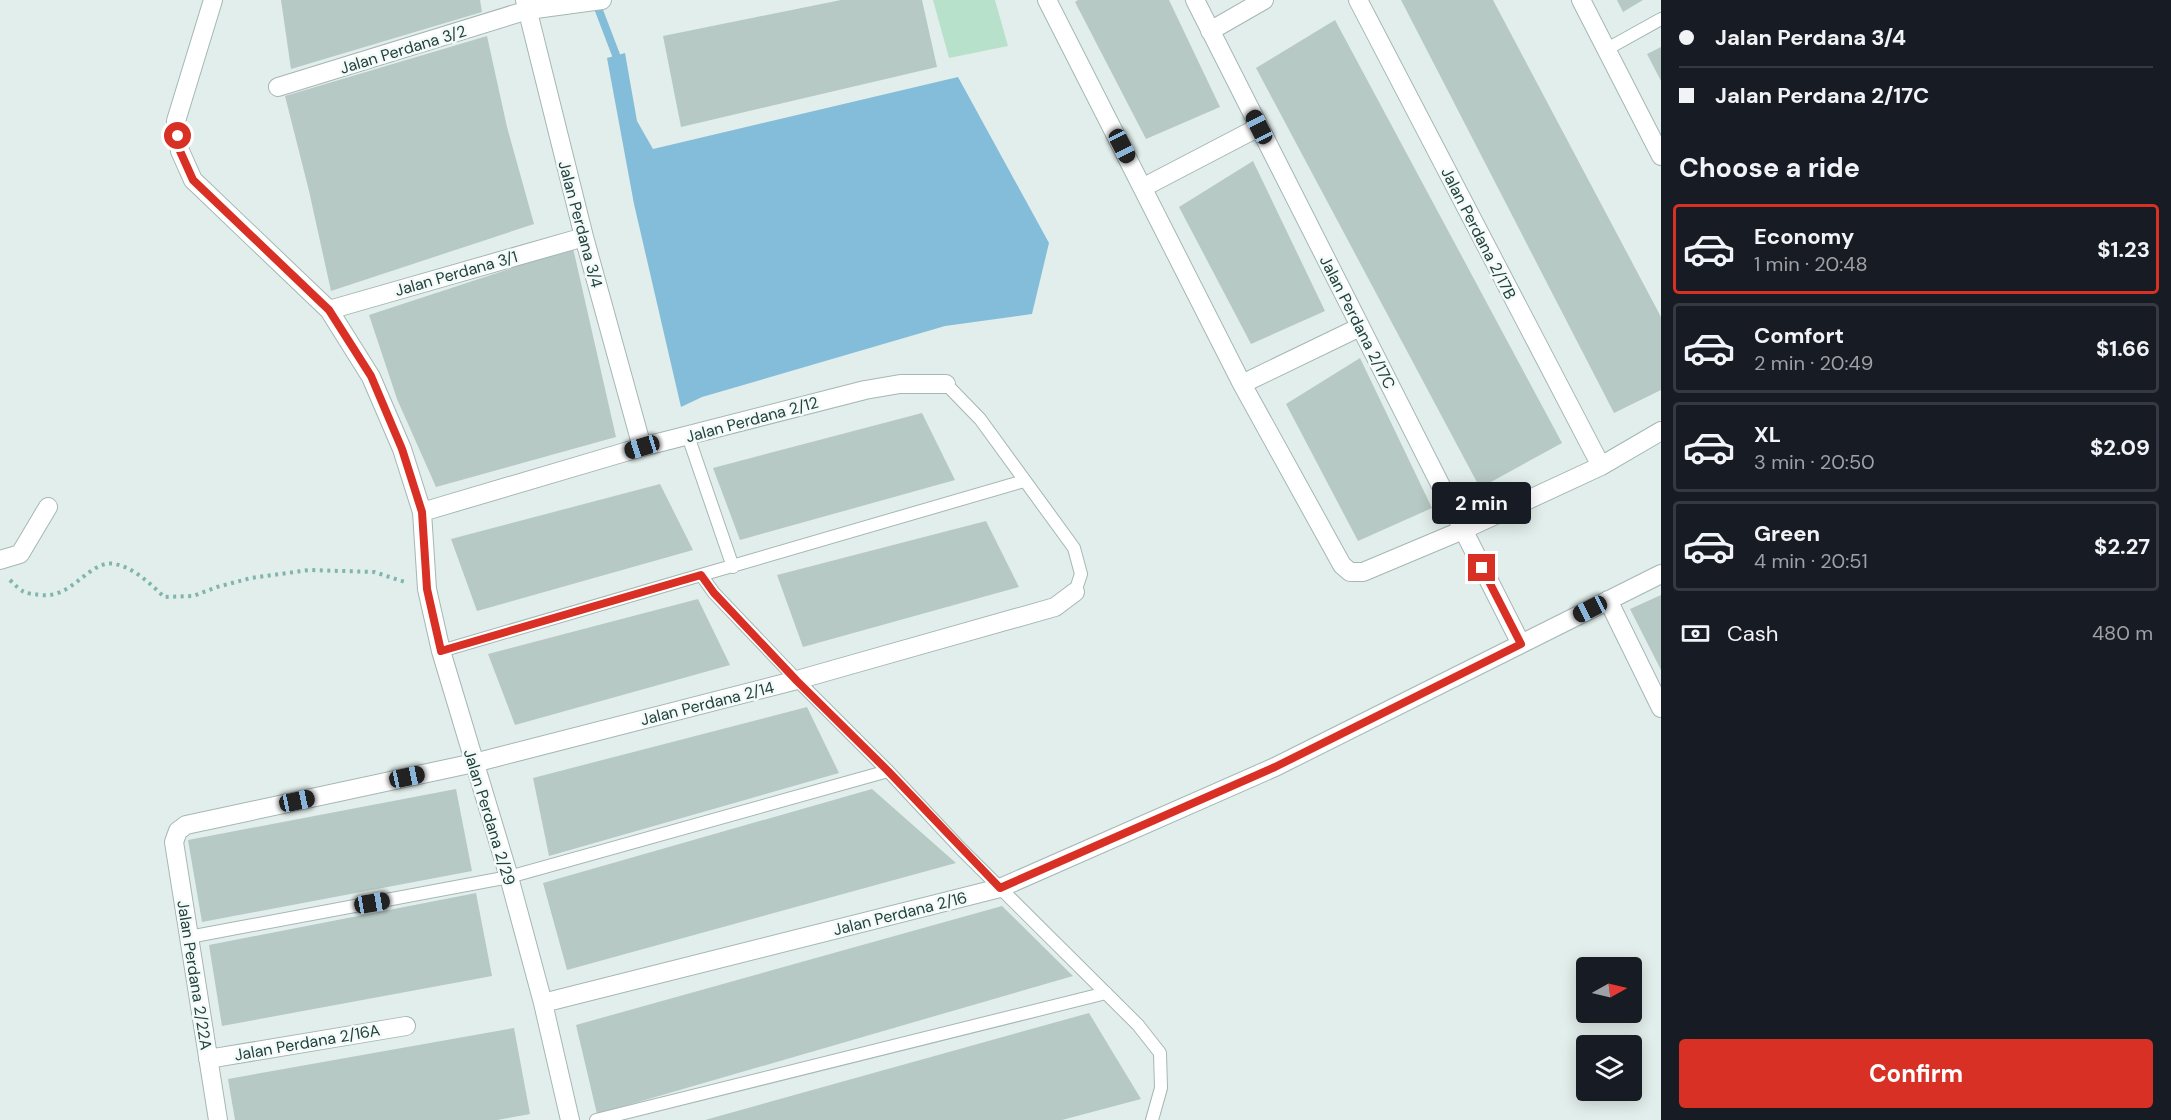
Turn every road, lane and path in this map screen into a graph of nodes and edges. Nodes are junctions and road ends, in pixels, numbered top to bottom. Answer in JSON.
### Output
{"nodes":[{"id":1,"x":213,"y":0,"type":"edge"},
{"id":2,"x":602,"y":0,"type":"edge"},
{"id":3,"x":1047,"y":0,"type":"edge"},
{"id":4,"x":1195,"y":0,"type":"edge"},
{"id":5,"x":1264,"y":0,"type":"edge"},
{"id":6,"x":1358,"y":0,"type":"edge"},
{"id":7,"x":1581,"y":0,"type":"edge"},
{"id":8,"x":526,"y":5,"type":"edge"},
{"id":9,"x":1661,"y":19,"type":"edge"},
{"id":10,"x":1210,"y":31,"type":"junction"},
{"id":11,"x":1607,"y":50,"type":"junction"},
{"id":12,"x":278,"y":87,"type":"dead end"},
{"id":13,"x":1259,"y":127,"type":"junction"},
{"id":14,"x":1661,"y":156,"type":"edge"},
{"id":15,"x":1144,"y":187,"type":"junction"},
{"id":16,"x":584,"y":237,"type":"junction"},
{"id":17,"x":329,"y":310,"type":"junction"},
{"id":18,"x":1360,"y":327,"type":"junction"},
{"id":19,"x":946,"y":384,"type":"joint"},
{"id":20,"x":1242,"y":384,"type":"junction"},
{"id":21,"x":1661,"y":430,"type":"edge"},
{"id":22,"x":687,"y":436,"type":"junction"},
{"id":23,"x":642,"y":447,"type":"junction"},
{"id":24,"x":1601,"y":466,"type":"junction"},
{"id":25,"x":1024,"y":481,"type":"junction"},
{"id":26,"x":48,"y":507,"type":"dead end"},
{"id":27,"x":422,"y":512,"type":"junction"},
{"id":28,"x":1463,"y":530,"type":"junction"},
{"id":29,"x":3,"y":567,"type":"edge"},
{"id":30,"x":733,"y":567,"type":"junction"},
{"id":31,"x":1661,"y":574,"type":"edge"},
{"id":32,"x":701,"y":575,"type":"junction"},
{"id":33,"x":427,"y":589,"type":"junction"},
{"id":34,"x":1075,"y":592,"type":"joint"},
{"id":35,"x":1608,"y":600,"type":"junction"},
{"id":36,"x":1521,"y":644,"type":"junction"},
{"id":37,"x":441,"y":651,"type":"junction"},
{"id":38,"x":797,"y":681,"type":"junction"},
{"id":39,"x":1661,"y":708,"type":"edge"},
{"id":40,"x":474,"y":763,"type":"junction"},
{"id":41,"x":888,"y":771,"type":"junction"},
{"id":42,"x":178,"y":831,"type":"joint"},
{"id":43,"x":509,"y":877,"type":"junction"},
{"id":44,"x":1000,"y":888,"type":"junction"},
{"id":45,"x":189,"y":937,"type":"junction"},
{"id":46,"x":1106,"y":993,"type":"junction"},
{"id":47,"x":543,"y":1003,"type":"junction"},
{"id":48,"x":406,"y":1026,"type":"dead end"},
{"id":49,"x":208,"y":1059,"type":"junction"},
{"id":50,"x":218,"y":1120,"type":"edge"},
{"id":51,"x":570,"y":1120,"type":"edge"},
{"id":52,"x":596,"y":1120,"type":"edge"},
{"id":53,"x":1152,"y":1120,"type":"edge"}],
"edges":[{"from":1,"to":17,"type":"street"},
{"from":2,"to":8,"type":"street","name":"Jalan Perdana 3/2"},
{"from":3,"to":15,"type":"street"},
{"from":4,"to":10,"type":"street","name":"Jalan Perdana 2/17C"},
{"from":5,"to":10,"type":"street"},
{"from":6,"to":24,"type":"street","name":"Jalan Perdana 2/17B"},
{"from":7,"to":11,"type":"street"},
{"from":8,"to":12,"type":"street","name":"Jalan Perdana 3/2"},
{"from":8,"to":16,"type":"street","name":"Jalan Perdana 3/4"},
{"from":9,"to":11,"type":"lane"},
{"from":10,"to":13,"type":"street","name":"Jalan Perdana 2/17C"},
{"from":11,"to":14,"type":"street"},
{"from":13,"to":15,"type":"street"},
{"from":13,"to":18,"type":"street","name":"Jalan Perdana 2/17C"},
{"from":15,"to":20,"type":"street"},
{"from":16,"to":17,"type":"street","name":"Jalan Perdana 3/1"},
{"from":16,"to":23,"type":"street","name":"Jalan Perdana 3/4"},
{"from":17,"to":27,"type":"street"},
{"from":18,"to":20,"type":"street"},
{"from":18,"to":28,"type":"street","name":"Jalan Perdana 2/17C"},
{"from":19,"to":22,"type":"street","name":"Jalan Perdana 2/12"},
{"from":19,"to":25,"type":"lane"},
{"from":20,"to":28,"type":"street"},
{"from":21,"to":24,"type":"street"},
{"from":22,"to":23,"type":"street","name":"Jalan Perdana 2/12"},
{"from":22,"to":30,"type":"lane"},
{"from":23,"to":27,"type":"street","name":"Jalan Perdana 2/12"},
{"from":24,"to":28,"type":"street"},
{"from":25,"to":30,"type":"lane"},
{"from":25,"to":34,"type":"lane"},
{"from":26,"to":29,"type":"street"},
{"from":27,"to":33,"type":"street","name":"Jalan Perdana 2/29"},
{"from":28,"to":36,"type":"street","name":"Jalan Perdana 2/17C"},
{"from":29,"to":33,"type":"path"},
{"from":30,"to":32,"type":"lane"},
{"from":31,"to":35,"type":"street","name":"Jalan Perdana 2/16"},
{"from":32,"to":37,"type":"lane"},
{"from":32,"to":38,"type":"lane"},
{"from":33,"to":37,"type":"street","name":"Jalan Perdana 2/29"},
{"from":34,"to":38,"type":"street","name":"Jalan Perdana 2/14"},
{"from":35,"to":36,"type":"street","name":"Jalan Perdana 2/16"},
{"from":35,"to":39,"type":"street"},
{"from":36,"to":44,"type":"street","name":"Jalan Perdana 2/16"},
{"from":37,"to":40,"type":"street","name":"Jalan Perdana 2/29"},
{"from":38,"to":40,"type":"street","name":"Jalan Perdana 2/14"},
{"from":38,"to":41,"type":"lane"},
{"from":40,"to":42,"type":"street","name":"Jalan Perdana 2/14"},
{"from":40,"to":43,"type":"street","name":"Jalan Perdana 2/29"},
{"from":41,"to":43,"type":"lane"},
{"from":41,"to":44,"type":"lane"},
{"from":42,"to":45,"type":"street","name":"Jalan Perdana 2/22A"},
{"from":43,"to":45,"type":"lane"},
{"from":43,"to":47,"type":"street","name":"Jalan Perdana 2/29"},
{"from":44,"to":46,"type":"lane"},
{"from":44,"to":47,"type":"street","name":"Jalan Perdana 2/16"},
{"from":45,"to":49,"type":"street","name":"Jalan Perdana 2/22A"},
{"from":46,"to":52,"type":"lane"},
{"from":46,"to":53,"type":"lane"},
{"from":47,"to":51,"type":"street","name":"Jalan Perdana 2/29"},
{"from":48,"to":49,"type":"street","name":"Jalan Perdana 2/16A"},
{"from":49,"to":50,"type":"street","name":"Jalan Perdana 2/22A"}]}
